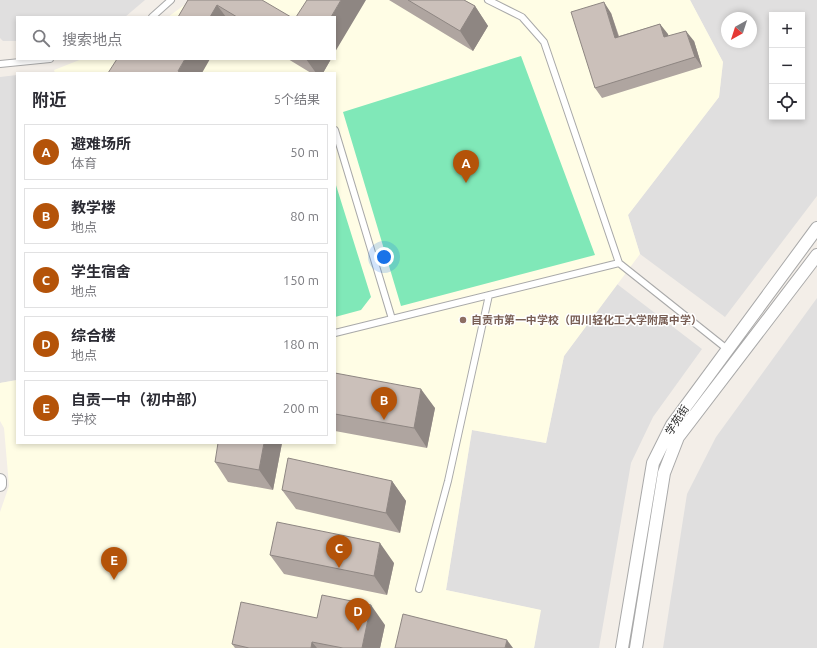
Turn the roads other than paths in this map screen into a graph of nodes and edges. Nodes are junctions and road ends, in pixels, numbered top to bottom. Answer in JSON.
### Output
{"nodes":[{"id":1,"x":171,"y":0,"type":"edge"},
{"id":2,"x":488,"y":0,"type":"edge"},
{"id":3,"x":153,"y":16,"type":"edge"},
{"id":4,"x":40,"y":60,"type":"edge"},
{"id":5,"x":0,"y":64,"type":"edge"},
{"id":6,"x":336,"y":133,"type":"edge"},
{"id":7,"x":817,"y":228,"type":"edge"},
{"id":8,"x":817,"y":255,"type":"edge"},
{"id":9,"x":618,"y":263,"type":"junction"},
{"id":10,"x":489,"y":295,"type":"junction"},
{"id":11,"x":392,"y":319,"type":"junction"},
{"id":12,"x":336,"y":333,"type":"edge"},
{"id":13,"x":727,"y":349,"type":"junction"},
{"id":14,"x":0,"y":480,"type":"edge"},
{"id":15,"x":0,"y":484,"type":"edge"},
{"id":16,"x":418,"y":589,"type":"dead end"},
{"id":17,"x":622,"y":648,"type":"edge"},
{"id":18,"x":636,"y":648,"type":"edge"}],
"edges":[{"from":1,"to":3,"type":"lane"},
{"from":2,"to":9,"type":"lane"},
{"from":4,"to":5,"type":"lane"},
{"from":6,"to":11,"type":"lane"},
{"from":7,"to":13,"type":"street","name":"学苑街"},
{"from":8,"to":18,"type":"street","name":"学苑街"},
{"from":9,"to":10,"type":"lane"},
{"from":9,"to":13,"type":"lane"},
{"from":10,"to":11,"type":"lane"},
{"from":10,"to":16,"type":"lane"},
{"from":11,"to":12,"type":"lane"},
{"from":13,"to":17,"type":"street","name":"学苑街"},
{"from":14,"to":15,"type":"street"}]}
